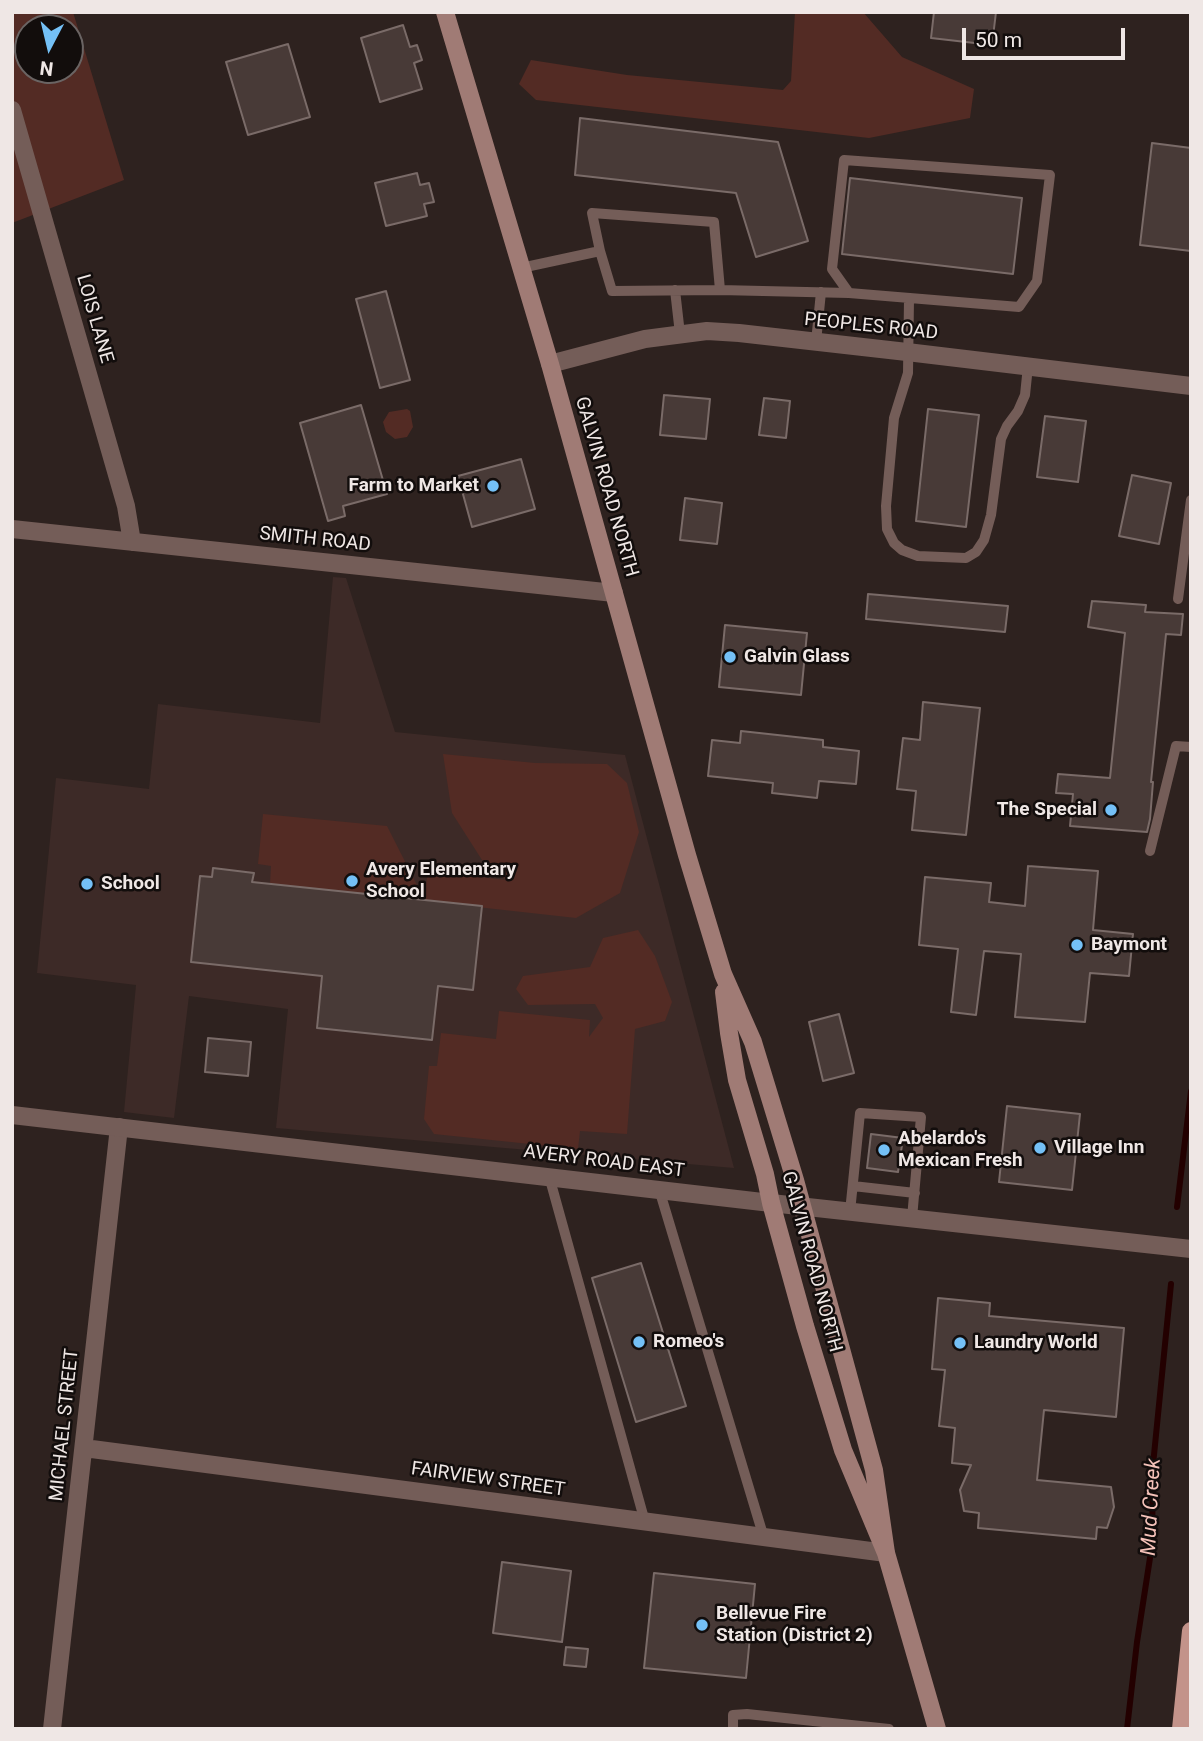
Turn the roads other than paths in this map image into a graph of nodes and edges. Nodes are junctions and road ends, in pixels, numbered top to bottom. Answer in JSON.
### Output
{"nodes":[{"id":1,"x":445,"y":12,"type":"edge"},
{"id":2,"x":12,"y":110,"type":"edge"},
{"id":3,"x":600,"y":251,"type":"junction"},
{"id":4,"x":521,"y":268,"type":"junction"},
{"id":5,"x":675,"y":290,"type":"junction"},
{"id":6,"x":720,"y":290,"type":"junction"},
{"id":7,"x":821,"y":292,"type":"junction"},
{"id":8,"x":849,"y":293,"type":"junction"},
{"id":9,"x":909,"y":299,"type":"junction"},
{"id":10,"x":680,"y":334,"type":"junction"},
{"id":11,"x":816,"y":342,"type":"junction"},
{"id":12,"x":907,"y":352,"type":"junction"},
{"id":13,"x":550,"y":364,"type":"junction"},
{"id":14,"x":1028,"y":366,"type":"junction"},
{"id":15,"x":1191,"y":386,"type":"edge"},
{"id":16,"x":1191,"y":500,"type":"edge"},
{"id":17,"x":12,"y":529,"type":"edge"},
{"id":18,"x":132,"y":542,"type":"junction"},
{"id":19,"x":614,"y":593,"type":"junction"},
{"id":20,"x":1178,"y":599,"type":"dead end"},
{"id":21,"x":1191,"y":747,"type":"edge"},
{"id":22,"x":1150,"y":851,"type":"dead end"},
{"id":23,"x":723,"y":974,"type":"junction"},
{"id":24,"x":12,"y":1115,"type":"edge"},
{"id":25,"x":119,"y":1127,"type":"junction"},
{"id":26,"x":549,"y":1176,"type":"junction"},
{"id":27,"x":853,"y":1186,"type":"junction"},
{"id":28,"x":659,"y":1189,"type":"junction"},
{"id":29,"x":915,"y":1193,"type":"junction"},
{"id":30,"x":771,"y":1203,"type":"junction"},
{"id":31,"x":802,"y":1207,"type":"junction"},
{"id":32,"x":850,"y":1212,"type":"junction"},
{"id":33,"x":912,"y":1218,"type":"junction"},
{"id":34,"x":1191,"y":1248,"type":"edge"},
{"id":35,"x":84,"y":1448,"type":"junction"},
{"id":36,"x":645,"y":1522,"type":"junction"},
{"id":37,"x":764,"y":1538,"type":"junction"},
{"id":38,"x":886,"y":1553,"type":"junction"},
{"id":39,"x":1191,"y":1631,"type":"edge"},
{"id":40,"x":52,"y":1729,"type":"edge"},
{"id":41,"x":733,"y":1729,"type":"edge"},
{"id":42,"x":889,"y":1729,"type":"edge"},
{"id":43,"x":937,"y":1729,"type":"edge"},
{"id":44,"x":1181,"y":1729,"type":"edge"}],
"edges":[{"from":1,"to":4,"type":"main road","name":"GALVIN ROAD NORTH"},
{"from":2,"to":18,"type":"street","name":"LOIS LANE"},
{"from":3,"to":4,"type":"lane"},
{"from":3,"to":5,"type":"lane"},
{"from":3,"to":6,"type":"lane"},
{"from":4,"to":13,"type":"main road","name":"GALVIN ROAD NORTH"},
{"from":5,"to":6,"type":"lane"},
{"from":5,"to":10,"type":"lane"},
{"from":6,"to":7,"type":"lane"},
{"from":7,"to":8,"type":"lane"},
{"from":7,"to":11,"type":"lane"},
{"from":8,"to":9,"type":"lane"},
{"from":8,"to":9,"type":"lane"},
{"from":9,"to":12,"type":"lane"},
{"from":10,"to":11,"type":"street","name":"PEOPLES ROAD"},
{"from":10,"to":13,"type":"street","name":"PEOPLES ROAD"},
{"from":11,"to":12,"type":"street","name":"PEOPLES ROAD"},
{"from":12,"to":14,"type":"street","name":"PEOPLES ROAD"},
{"from":12,"to":14,"type":"lane"},
{"from":13,"to":19,"type":"main road","name":"GALVIN ROAD NORTH"},
{"from":14,"to":15,"type":"street","name":"PEOPLES ROAD"},
{"from":16,"to":20,"type":"lane"},
{"from":17,"to":18,"type":"street","name":"SMITH ROAD"},
{"from":18,"to":19,"type":"street","name":"SMITH ROAD"},
{"from":19,"to":23,"type":"main road","name":"GALVIN ROAD NORTH"},
{"from":21,"to":22,"type":"lane"},
{"from":23,"to":30,"type":"main road","name":"GALVIN ROAD NORTH"},
{"from":23,"to":31,"type":"main road","name":"GALVIN ROAD NORTH"},
{"from":24,"to":25,"type":"street","name":"AVERY ROAD EAST"},
{"from":25,"to":26,"type":"street","name":"AVERY ROAD EAST"},
{"from":25,"to":35,"type":"street","name":"MICHAEL STREET"},
{"from":26,"to":28,"type":"street","name":"AVERY ROAD EAST"},
{"from":26,"to":36,"type":"lane"},
{"from":27,"to":29,"type":"lane"},
{"from":27,"to":29,"type":"lane"},
{"from":27,"to":32,"type":"lane"},
{"from":28,"to":30,"type":"street","name":"AVERY ROAD EAST"},
{"from":28,"to":37,"type":"lane"},
{"from":29,"to":33,"type":"lane"},
{"from":30,"to":31,"type":"street","name":"AVERY ROAD EAST"},
{"from":30,"to":38,"type":"main road","name":"GALVIN ROAD NORTH"},
{"from":31,"to":32,"type":"street","name":"AVERY ROAD EAST"},
{"from":31,"to":38,"type":"main road","name":"GALVIN ROAD NORTH"},
{"from":32,"to":33,"type":"street","name":"AVERY ROAD EAST"},
{"from":33,"to":34,"type":"street","name":"AVERY ROAD EAST"},
{"from":35,"to":36,"type":"street","name":"FAIRVIEW STREET"},
{"from":35,"to":40,"type":"street","name":"MICHAEL STREET"},
{"from":36,"to":37,"type":"street","name":"FAIRVIEW STREET"},
{"from":37,"to":38,"type":"street","name":"FAIRVIEW STREET"},
{"from":38,"to":43,"type":"main road","name":"GALVIN ROAD NORTH"},
{"from":39,"to":44,"type":"main road"},
{"from":41,"to":42,"type":"lane"}]}
